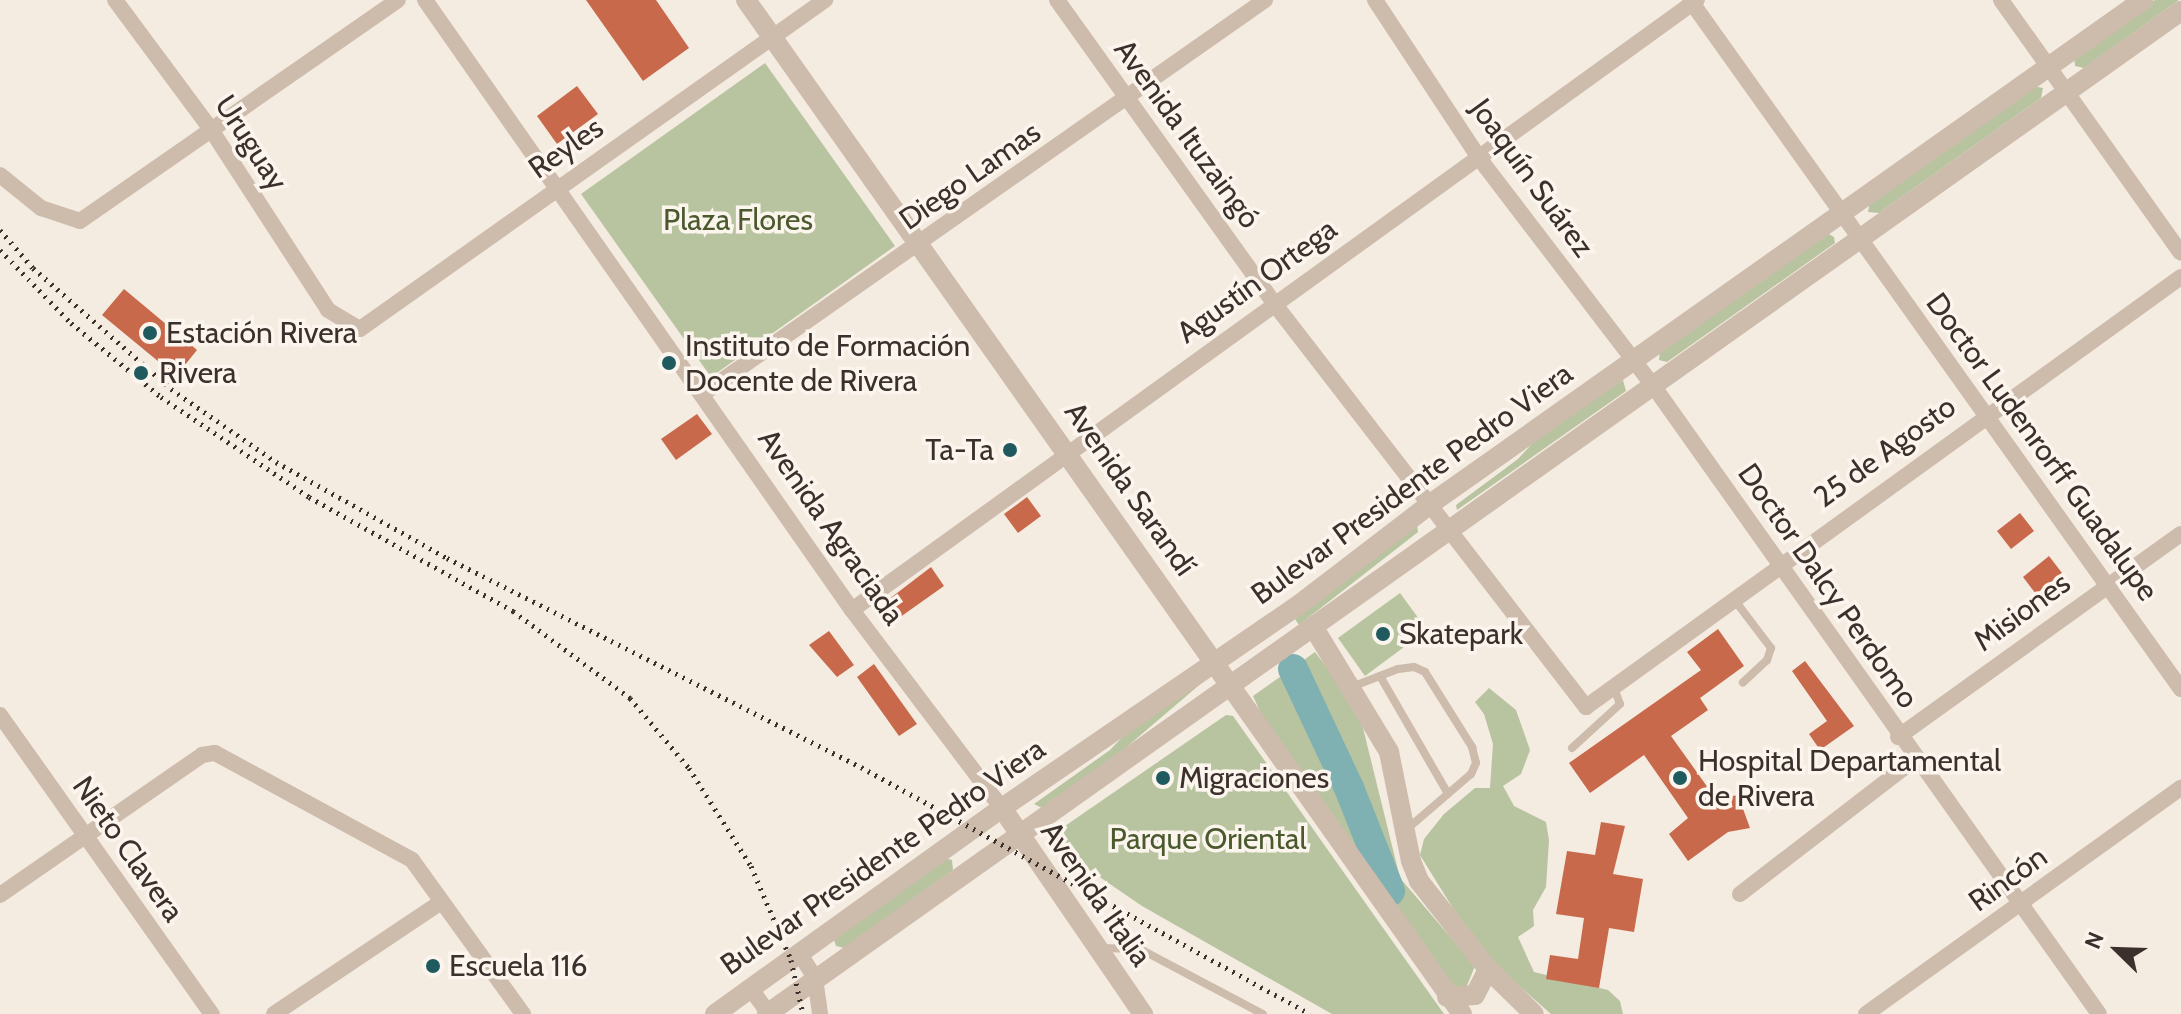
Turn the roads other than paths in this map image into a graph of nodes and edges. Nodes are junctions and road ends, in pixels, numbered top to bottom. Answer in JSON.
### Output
{"nodes":[{"id":1,"x":115,"y":0,"type":"edge"},
{"id":2,"x":398,"y":0,"type":"edge"},
{"id":3,"x":425,"y":0,"type":"edge"},
{"id":4,"x":746,"y":0,"type":"edge"},
{"id":5,"x":825,"y":0,"type":"edge"},
{"id":6,"x":1057,"y":0,"type":"edge"},
{"id":7,"x":1265,"y":0,"type":"edge"},
{"id":8,"x":1375,"y":0,"type":"edge"},
{"id":9,"x":2001,"y":0,"type":"edge"},
{"id":10,"x":2143,"y":0,"type":"edge"},
{"id":11,"x":1693,"y":1,"type":"edge"},
{"id":12,"x":2181,"y":11,"type":"edge"},
{"id":13,"x":773,"y":39,"type":"junction"},
{"id":14,"x":2048,"y":68,"type":"junction"},
{"id":15,"x":2066,"y":93,"type":"junction"},
{"id":16,"x":1128,"y":98,"type":"junction"},
{"id":17,"x":210,"y":128,"type":"junction"},
{"id":18,"x":1479,"y":158,"type":"junction"},
{"id":19,"x":0,"y":175,"type":"edge"},
{"id":20,"x":558,"y":188,"type":"junction"},
{"id":21,"x":1841,"y":214,"type":"junction"},
{"id":22,"x":1858,"y":237,"type":"junction"},
{"id":23,"x":920,"y":245,"type":"junction"},
{"id":24,"x":2181,"y":253,"type":"edge"},
{"id":25,"x":2181,"y":277,"type":"edge"},
{"id":26,"x":1273,"y":302,"type":"junction"},
{"id":27,"x":337,"y":319,"type":"joint"},
{"id":28,"x":1635,"y":360,"type":"junction"},
{"id":29,"x":1652,"y":384,"type":"junction"},
{"id":30,"x":704,"y":393,"type":"junction"},
{"id":31,"x":1984,"y":416,"type":"junction"},
{"id":32,"x":1067,"y":453,"type":"junction"},
{"id":33,"x":1429,"y":505,"type":"junction"},
{"id":34,"x":1450,"y":526,"type":"junction"},
{"id":35,"x":2181,"y":534,"type":"edge"},
{"id":36,"x":1779,"y":563,"type":"junction"},
{"id":37,"x":2106,"y":586,"type":"junction"},
{"id":38,"x":1732,"y":597,"type":"junction"},
{"id":39,"x":852,"y":610,"type":"junction"},
{"id":40,"x":1314,"y":628,"type":"junction"},
{"id":41,"x":1215,"y":661,"type":"junction"},
{"id":42,"x":1380,"y":676,"type":"junction"},
{"id":43,"x":1743,"y":682,"type":"dead end"},
{"id":44,"x":1232,"y":684,"type":"junction"},
{"id":45,"x":1354,"y":686,"type":"junction"},
{"id":46,"x":1614,"y":686,"type":"junction"},
{"id":47,"x":2181,"y":689,"type":"edge"},
{"id":48,"x":1586,"y":707,"type":"joint"},
{"id":49,"x":0,"y":715,"type":"edge"},
{"id":50,"x":1898,"y":737,"type":"junction"},
{"id":51,"x":1572,"y":748,"type":"dead end"},
{"id":52,"x":1914,"y":760,"type":"junction"},
{"id":53,"x":2181,"y":788,"type":"edge"},
{"id":54,"x":1448,"y":794,"type":"junction"},
{"id":55,"x":1002,"y":808,"type":"junction"},
{"id":56,"x":1407,"y":829,"type":"junction"},
{"id":57,"x":84,"y":836,"type":"junction"},
{"id":58,"x":1019,"y":836,"type":"junction"},
{"id":59,"x":1740,"y":894,"type":"dead end"},
{"id":60,"x":0,"y":895,"type":"edge"},
{"id":61,"x":441,"y":902,"type":"junction"},
{"id":62,"x":2020,"y":905,"type":"junction"},
{"id":63,"x":1097,"y":948,"type":"junction"},
{"id":64,"x":800,"y":954,"type":"junction"},
{"id":65,"x":1488,"y":969,"type":"junction"},
{"id":66,"x":815,"y":978,"type":"junction"},
{"id":67,"x":751,"y":989,"type":"junction"},
{"id":68,"x":1447,"y":997,"type":"junction"},
{"id":69,"x":212,"y":1014,"type":"edge"},
{"id":70,"x":274,"y":1014,"type":"edge"},
{"id":71,"x":523,"y":1014,"type":"edge"},
{"id":72,"x":715,"y":1014,"type":"edge"},
{"id":73,"x":768,"y":1014,"type":"edge"},
{"id":74,"x":820,"y":1014,"type":"edge"},
{"id":75,"x":1143,"y":1014,"type":"edge"},
{"id":76,"x":1263,"y":1014,"type":"edge"},
{"id":77,"x":1462,"y":1014,"type":"edge"},
{"id":78,"x":1534,"y":1014,"type":"edge"},
{"id":79,"x":1866,"y":1014,"type":"edge"},
{"id":80,"x":2099,"y":1014,"type":"edge"}],
"edges":[{"from":1,"to":17,"type":"street","name":"Uruguay"},
{"from":2,"to":17,"type":"street"},
{"from":3,"to":20,"type":"street","name":"Avenida Agraciada"},
{"from":4,"to":13,"type":"street","name":"Avenida Sarandí"},
{"from":5,"to":13,"type":"street","name":"Reyles"},
{"from":6,"to":16,"type":"street","name":"Avenida Ituzaingó"},
{"from":7,"to":16,"type":"street","name":"Diego Lamas"},
{"from":8,"to":18,"type":"street","name":"Joaquín Suárez"},
{"from":9,"to":14,"type":"street"},
{"from":10,"to":14,"type":"street","name":"Bulevar Presidente Pedro Viera"},
{"from":11,"to":18,"type":"street","name":"Agustín Ortega"},
{"from":11,"to":21,"type":"street","name":"Doctor Ludenrorff Guadalupe"},
{"from":12,"to":15,"type":"street","name":"Bulevar Presidente Pedro Viera"},
{"from":13,"to":20,"type":"street","name":"Reyles"},
{"from":13,"to":23,"type":"street","name":"Avenida Sarandí"},
{"from":14,"to":15,"type":"street"},
{"from":14,"to":21,"type":"street","name":"Bulevar Presidente Pedro Viera"},
{"from":15,"to":22,"type":"street","name":"Bulevar Presidente Pedro Viera"},
{"from":15,"to":24,"type":"street"},
{"from":16,"to":23,"type":"street","name":"Diego Lamas"},
{"from":16,"to":26,"type":"street","name":"Avenida Ituzaingó"},
{"from":17,"to":19,"type":"street"},
{"from":17,"to":27,"type":"street","name":"Uruguay"},
{"from":18,"to":26,"type":"street","name":"Agustín Ortega"},
{"from":18,"to":28,"type":"street","name":"Joaquín Suárez"},
{"from":20,"to":27,"type":"street","name":"Reyles"},
{"from":20,"to":30,"type":"street","name":"Avenida Agraciada"},
{"from":21,"to":22,"type":"street","name":"Doctor Ludenrorff Guadalupe"},
{"from":21,"to":28,"type":"street","name":"Bulevar Presidente Pedro Viera"},
{"from":22,"to":29,"type":"street","name":"Bulevar Presidente Pedro Viera"},
{"from":22,"to":31,"type":"street","name":"Doctor Ludenrorff Guadalupe"},
{"from":23,"to":30,"type":"street","name":"Diego Lamas"},
{"from":23,"to":32,"type":"street","name":"Avenida Sarandí"},
{"from":25,"to":31,"type":"street","name":"25 de Agosto"},
{"from":26,"to":32,"type":"street","name":"Agustín Ortega"},
{"from":26,"to":33,"type":"street","name":"Avenida Ituzaingó"},
{"from":28,"to":29,"type":"street","name":"Joaquín Suárez"},
{"from":28,"to":33,"type":"street","name":"Bulevar Presidente Pedro Viera"},
{"from":29,"to":34,"type":"street","name":"Bulevar Presidente Pedro Viera"},
{"from":29,"to":36,"type":"street","name":"Doctor Dalcy Perdomo"},
{"from":30,"to":39,"type":"street","name":"Avenida Agraciada"},
{"from":31,"to":36,"type":"street","name":"25 de Agosto"},
{"from":31,"to":37,"type":"street","name":"Doctor Ludenrorff Guadalupe"},
{"from":32,"to":39,"type":"street","name":"Agustín Ortega"},
{"from":32,"to":41,"type":"street","name":"Avenida Sarandí"},
{"from":33,"to":34,"type":"street","name":"Avenida Ituzaingó"},
{"from":33,"to":41,"type":"street","name":"Bulevar Presidente Pedro Viera"},
{"from":34,"to":40,"type":"street","name":"Bulevar Presidente Pedro Viera"},
{"from":34,"to":48,"type":"street","name":"Avenida Ituzaingó"},
{"from":35,"to":37,"type":"street","name":"Misiones"},
{"from":36,"to":38,"type":"street","name":"25 de Agosto"},
{"from":36,"to":50,"type":"street","name":"Doctor Dalcy Perdomo"},
{"from":37,"to":47,"type":"street","name":"Doctor Ludenrorff Guadalupe"},
{"from":37,"to":50,"type":"street","name":"Misiones"},
{"from":38,"to":43,"type":"lane"},
{"from":38,"to":46,"type":"street","name":"25 de Agosto"},
{"from":39,"to":55,"type":"street","name":"Avenida Agraciada"},
{"from":40,"to":44,"type":"street","name":"Bulevar Presidente Pedro Viera"},
{"from":40,"to":45,"type":"street"},
{"from":41,"to":44,"type":"street","name":"Avenida Sarandí"},
{"from":41,"to":55,"type":"street","name":"Bulevar Presidente Pedro Viera"},
{"from":42,"to":45,"type":"lane"},
{"from":42,"to":54,"type":"lane"},
{"from":42,"to":54,"type":"lane"},
{"from":44,"to":58,"type":"street","name":"Bulevar Presidente Pedro Viera"},
{"from":44,"to":68,"type":"street","name":"Avenida Sarandí"},
{"from":45,"to":56,"type":"street"},
{"from":46,"to":48,"type":"street","name":"25 de Agosto"},
{"from":46,"to":51,"type":"lane"},
{"from":49,"to":57,"type":"street","name":"Nieto Clavera"},
{"from":50,"to":52,"type":"street","name":"Doctor Dalcy Perdomo"},
{"from":52,"to":59,"type":"street"},
{"from":52,"to":62,"type":"street","name":"Doctor Dalcy Perdomo"},
{"from":53,"to":62,"type":"street","name":"Rincón"},
{"from":54,"to":56,"type":"lane"},
{"from":55,"to":58,"type":"street","name":"Avenida Italia"},
{"from":55,"to":64,"type":"street","name":"Bulevar Presidente Pedro Viera"},
{"from":56,"to":65,"type":"street"},
{"from":57,"to":60,"type":"street"},
{"from":57,"to":61,"type":"street"},
{"from":57,"to":69,"type":"street","name":"Nieto Clavera"},
{"from":58,"to":63,"type":"street","name":"Avenida Italia"},
{"from":58,"to":66,"type":"street","name":"Bulevar Presidente Pedro Viera"},
{"from":61,"to":70,"type":"street"},
{"from":61,"to":71,"type":"street"},
{"from":62,"to":79,"type":"street","name":"Rincón"},
{"from":62,"to":80,"type":"street","name":"Doctor Dalcy Perdomo"},
{"from":63,"to":75,"type":"street","name":"Avenida Italia"},
{"from":63,"to":76,"type":"lane"},
{"from":64,"to":66,"type":"street"},
{"from":64,"to":67,"type":"street","name":"Bulevar Presidente Pedro Viera"},
{"from":65,"to":68,"type":"street"},
{"from":65,"to":78,"type":"street"},
{"from":66,"to":73,"type":"street","name":"Bulevar Presidente Pedro Viera"},
{"from":66,"to":74,"type":"street"},
{"from":67,"to":72,"type":"street","name":"Bulevar Presidente Pedro Viera"},
{"from":67,"to":73,"type":"street"},
{"from":68,"to":77,"type":"street","name":"Avenida Sarandí"}]}
